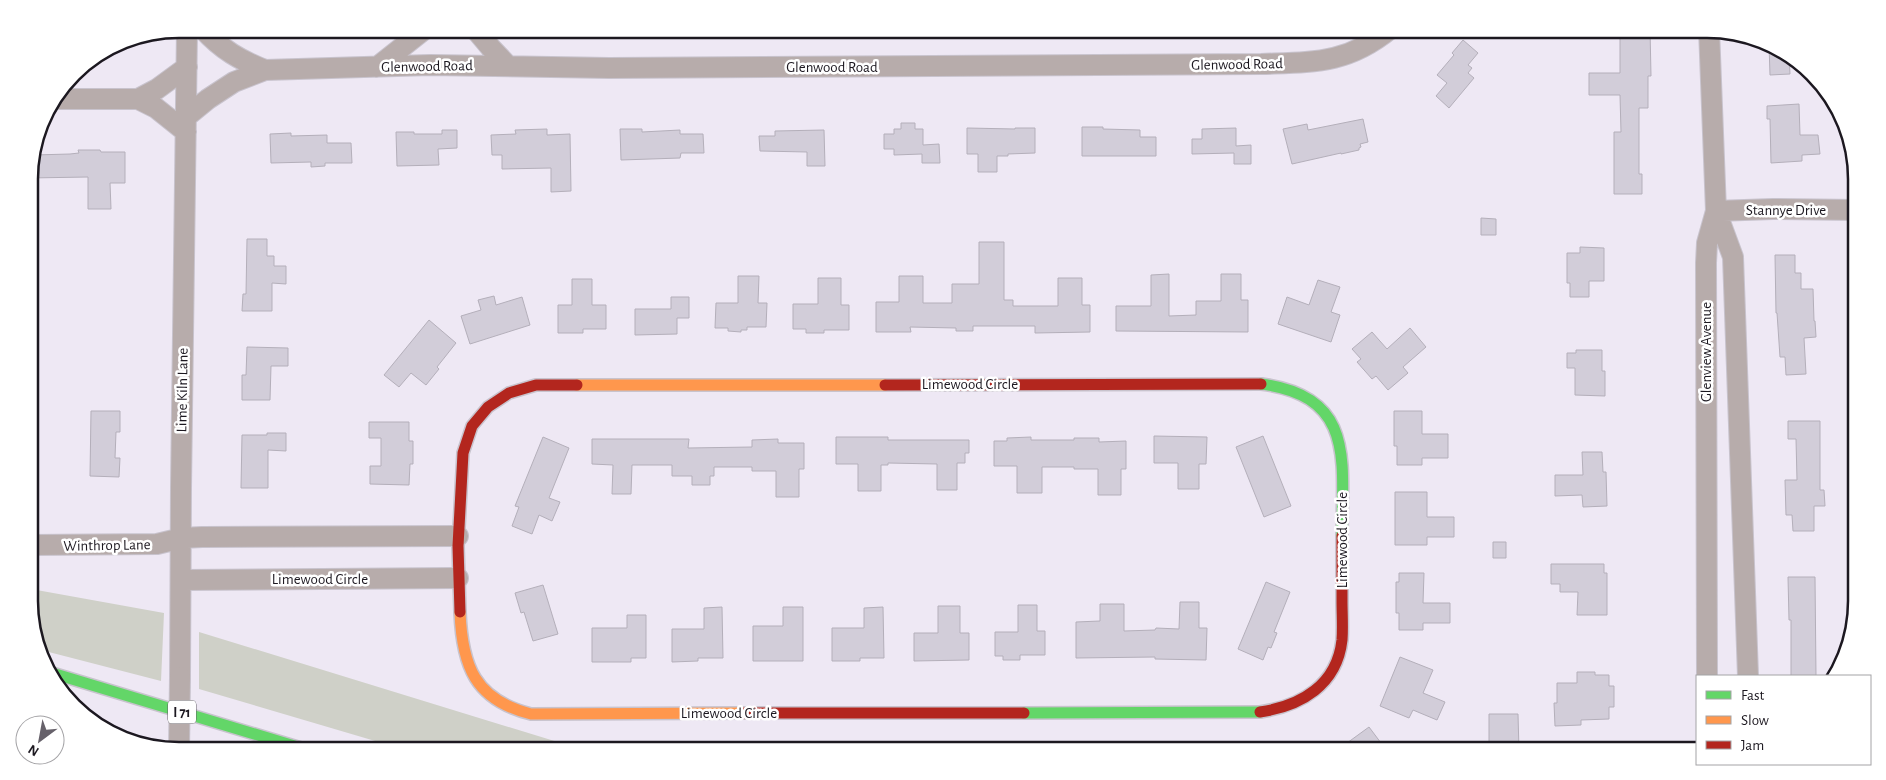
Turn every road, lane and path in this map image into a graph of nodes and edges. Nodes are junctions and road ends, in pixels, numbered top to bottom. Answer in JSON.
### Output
{"nodes":[{"id":1,"x":187,"y":38,"type":"edge"},
{"id":2,"x":212,"y":38,"type":"edge"},
{"id":3,"x":414,"y":38,"type":"edge"},
{"id":4,"x":483,"y":38,"type":"edge"},
{"id":5,"x":1378,"y":38,"type":"edge"},
{"id":6,"x":1709,"y":38,"type":"edge"},
{"id":7,"x":378,"y":66,"type":"junction"},
{"id":8,"x":508,"y":66,"type":"junction"},
{"id":9,"x":187,"y":67,"type":"junction"},
{"id":10,"x":265,"y":70,"type":"junction"},
{"id":11,"x":62,"y":99,"type":"edge"},
{"id":12,"x":138,"y":99,"type":"junction"},
{"id":13,"x":186,"y":125,"type":"junction"},
{"id":14,"x":1848,"y":210,"type":"edge"},
{"id":15,"x":1716,"y":211,"type":"junction"},
{"id":16,"x":458,"y":536,"type":"junction"},
{"id":17,"x":182,"y":538,"type":"junction"},
{"id":18,"x":37,"y":546,"type":"edge"},
{"id":19,"x":458,"y":578,"type":"junction"},
{"id":20,"x":182,"y":580,"type":"junction"},
{"id":21,"x":58,"y":675,"type":"edge"},
{"id":22,"x":1707,"y":675,"type":"edge"},
{"id":23,"x":1748,"y":675,"type":"edge"},
{"id":24,"x":179,"y":742,"type":"edge"},
{"id":25,"x":281,"y":742,"type":"edge"}],
"edges":[{"from":1,"to":9,"type":"street","name":"Lime Kiln Lane"},
{"from":2,"to":10,"type":"street","name":"Glenwood Road"},
{"from":3,"to":7,"type":"street"},
{"from":4,"to":8,"type":"street"},
{"from":5,"to":8,"type":"street","name":"Glenwood Road"},
{"from":6,"to":15,"type":"street","name":"Glenview Avenue"},
{"from":7,"to":8,"type":"street","name":"Glenwood Road"},
{"from":7,"to":10,"type":"street","name":"Glenwood Road"},
{"from":9,"to":12,"type":"street"},
{"from":9,"to":13,"type":"street","name":"Lime Kiln Lane"},
{"from":10,"to":13,"type":"street","name":"Glenwood Road"},
{"from":11,"to":12,"type":"street"},
{"from":12,"to":13,"type":"street"},
{"from":13,"to":17,"type":"street","name":"Lime Kiln Lane"},
{"from":14,"to":15,"type":"street","name":"Stannye Drive"},
{"from":15,"to":22,"type":"street","name":"Glenview Avenue"},
{"from":15,"to":23,"type":"street"},
{"from":16,"to":17,"type":"street"},
{"from":16,"to":19,"type":"main road","name":"Limewood Circle"},
{"from":16,"to":19,"type":"main road","name":"Limewood Circle"},
{"from":17,"to":18,"type":"street","name":"Winthrop Lane"},
{"from":17,"to":20,"type":"street","name":"Lime Kiln Lane"},
{"from":19,"to":20,"type":"street","name":"Limewood Circle"},
{"from":20,"to":24,"type":"street","name":"Lime Kiln Lane","bridge":true},
{"from":21,"to":25,"type":"main road","number":"I 71"}]}
